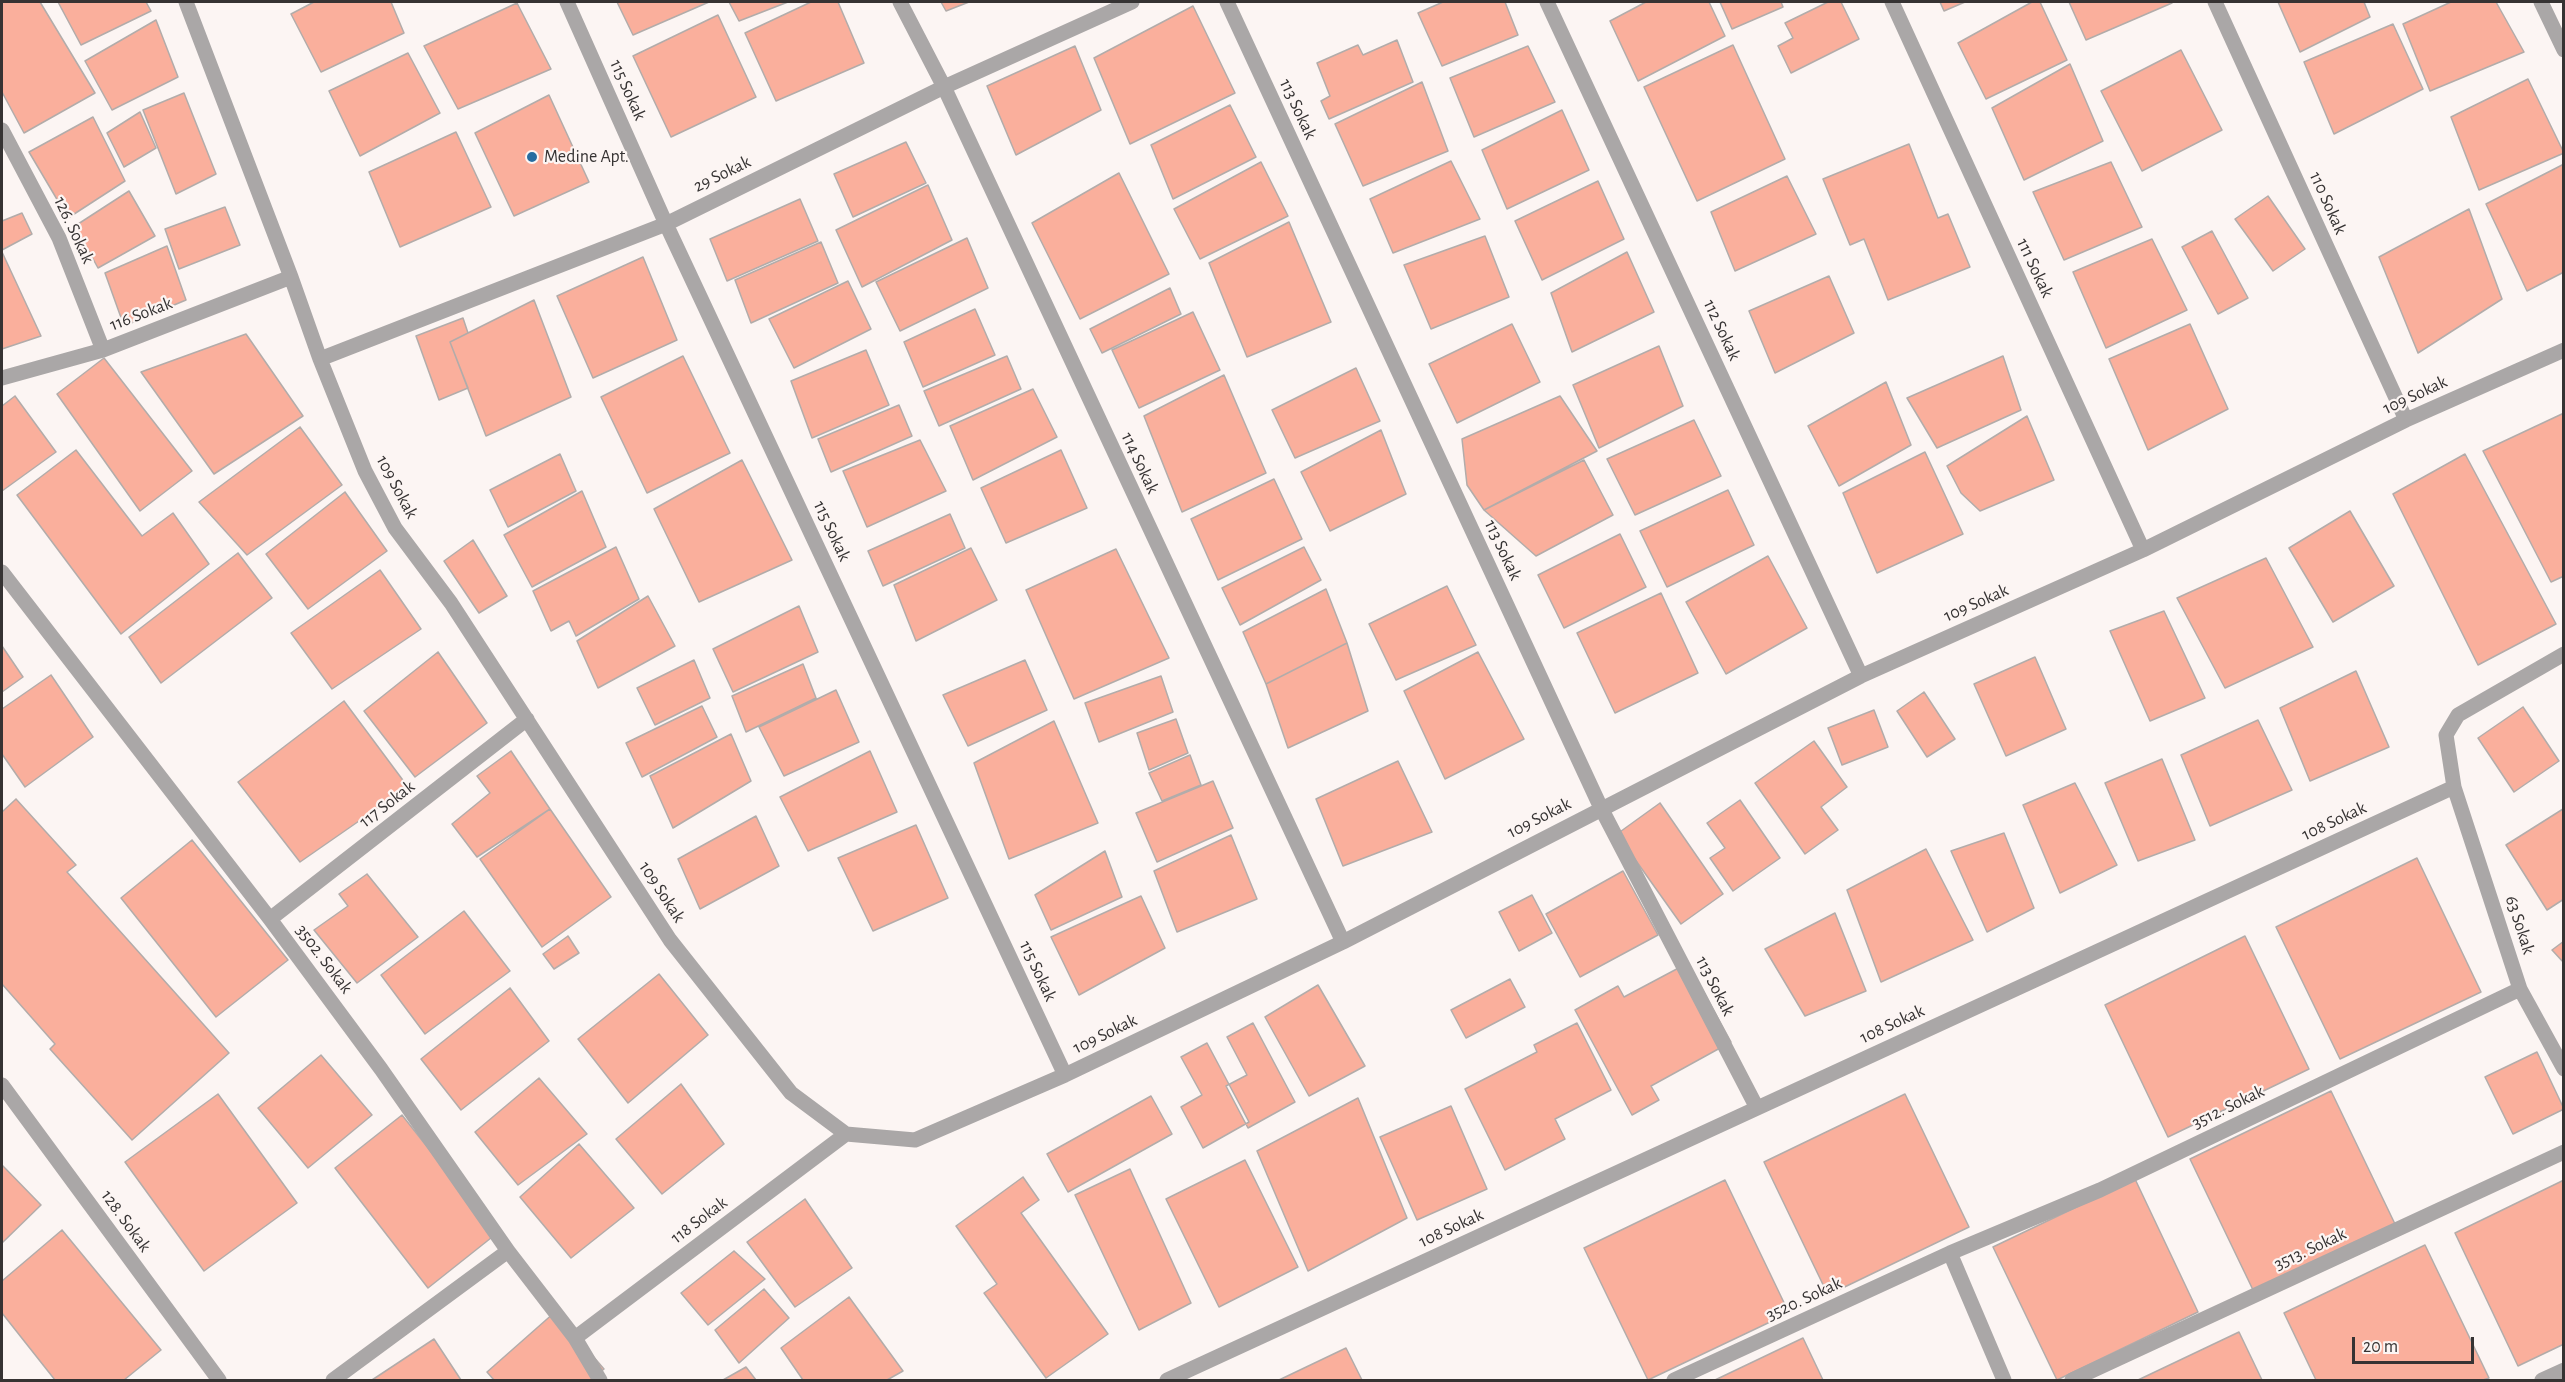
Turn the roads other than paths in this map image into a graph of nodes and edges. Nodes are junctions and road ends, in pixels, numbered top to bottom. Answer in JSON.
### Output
{"nodes":[{"id":1,"x":186,"y":2,"type":"edge"},
{"id":2,"x":567,"y":2,"type":"edge"},
{"id":3,"x":900,"y":2,"type":"edge"},
{"id":4,"x":1132,"y":2,"type":"edge"},
{"id":5,"x":1227,"y":2,"type":"edge"},
{"id":6,"x":1547,"y":2,"type":"edge"},
{"id":7,"x":1892,"y":2,"type":"edge"},
{"id":8,"x":2215,"y":2,"type":"edge"},
{"id":9,"x":2541,"y":2,"type":"edge"},
{"id":10,"x":2564,"y":13,"type":"edge"},
{"id":11,"x":2549,"y":20,"type":"junction"},
{"id":12,"x":2564,"y":50,"type":"edge"},
{"id":13,"x":944,"y":87,"type":"junction"},
{"id":14,"x":2,"y":130,"type":"edge"},
{"id":15,"x":666,"y":224,"type":"junction"},
{"id":16,"x":291,"y":277,"type":"junction"},
{"id":17,"x":103,"y":350,"type":"junction"},
{"id":18,"x":2564,"y":350,"type":"edge"},
{"id":19,"x":320,"y":359,"type":"junction"},
{"id":20,"x":2,"y":378,"type":"edge"},
{"id":21,"x":2406,"y":420,"type":"junction"},
{"id":22,"x":2143,"y":550,"type":"junction"},
{"id":23,"x":2,"y":572,"type":"edge"},
{"id":24,"x":2564,"y":654,"type":"edge"},
{"id":25,"x":1861,"y":676,"type":"junction"},
{"id":26,"x":527,"y":719,"type":"junction"},
{"id":27,"x":2454,"y":787,"type":"junction"},
{"id":28,"x":1601,"y":808,"type":"junction"},
{"id":29,"x":270,"y":919,"type":"junction"},
{"id":30,"x":1343,"y":942,"type":"junction"},
{"id":31,"x":2520,"y":989,"type":"junction"},
{"id":32,"x":2564,"y":1069,"type":"edge"},
{"id":33,"x":1065,"y":1075,"type":"junction"},
{"id":34,"x":2,"y":1085,"type":"edge"},
{"id":35,"x":1757,"y":1108,"type":"junction"},
{"id":36,"x":846,"y":1134,"type":"junction"},
{"id":37,"x":2564,"y":1152,"type":"edge"},
{"id":38,"x":508,"y":1251,"type":"junction"},
{"id":39,"x":1950,"y":1253,"type":"junction"},
{"id":40,"x":575,"y":1338,"type":"junction"},
{"id":41,"x":2564,"y":1370,"type":"edge"},
{"id":42,"x":219,"y":1380,"type":"edge"},
{"id":43,"x":333,"y":1380,"type":"edge"},
{"id":44,"x":600,"y":1380,"type":"edge"},
{"id":45,"x":1167,"y":1380,"type":"edge"},
{"id":46,"x":1674,"y":1380,"type":"edge"},
{"id":47,"x":2004,"y":1380,"type":"edge"},
{"id":48,"x":2072,"y":1380,"type":"edge"},
{"id":49,"x":2542,"y":1380,"type":"edge"}],
"edges":[{"from":1,"to":16,"type":"street","name":"109 Sokak"},
{"from":2,"to":15,"type":"street","name":"115 Sokak"},
{"from":3,"to":13,"type":"street","name":"114 Sokak"},
{"from":4,"to":13,"type":"street","name":"29 Sokak"},
{"from":5,"to":28,"type":"street","name":"113 Sokak"},
{"from":6,"to":25,"type":"street","name":"112 Sokak"},
{"from":7,"to":22,"type":"street","name":"111 Sokak"},
{"from":8,"to":21,"type":"street","name":"110 Sokak"},
{"from":9,"to":11,"type":"street"},
{"from":10,"to":11,"type":"street"},
{"from":11,"to":12,"type":"street"},
{"from":13,"to":15,"type":"street","name":"29 Sokak"},
{"from":13,"to":30,"type":"street","name":"114 Sokak"},
{"from":14,"to":17,"type":"street","name":"126. Sokak"},
{"from":15,"to":19,"type":"street","name":"29 Sokak"},
{"from":15,"to":33,"type":"street","name":"115 Sokak"},
{"from":16,"to":17,"type":"street","name":"116 Sokak"},
{"from":16,"to":19,"type":"street","name":"109 Sokak"},
{"from":17,"to":20,"type":"street","name":"116 Sokak"},
{"from":18,"to":21,"type":"street","name":"109 Sokak"},
{"from":19,"to":26,"type":"street","name":"109 Sokak"},
{"from":21,"to":22,"type":"street","name":"109 Sokak"},
{"from":22,"to":25,"type":"street","name":"109 Sokak"},
{"from":23,"to":29,"type":"street","name":"3502. Sokak"},
{"from":24,"to":27,"type":"street"},
{"from":25,"to":28,"type":"street","name":"109 Sokak"},
{"from":26,"to":29,"type":"street","name":"117 Sokak"},
{"from":26,"to":36,"type":"street","name":"109 Sokak"},
{"from":27,"to":31,"type":"street","name":"63 Sokak"},
{"from":27,"to":35,"type":"street","name":"108 Sokak"},
{"from":28,"to":30,"type":"street","name":"109 Sokak"},
{"from":28,"to":35,"type":"street","name":"113 Sokak"},
{"from":29,"to":38,"type":"street","name":"3502. Sokak"},
{"from":30,"to":33,"type":"street","name":"109 Sokak"},
{"from":31,"to":32,"type":"street","name":"63 Sokak"},
{"from":31,"to":39,"type":"street","name":"3512. Sokak"},
{"from":33,"to":36,"type":"street","name":"109 Sokak"},
{"from":34,"to":42,"type":"street","name":"128. Sokak"},
{"from":35,"to":45,"type":"street","name":"108 Sokak"},
{"from":36,"to":40,"type":"street","name":"118 Sokak"},
{"from":37,"to":48,"type":"street","name":"3513. Sokak"},
{"from":38,"to":40,"type":"street","name":"3502. Sokak"},
{"from":38,"to":43,"type":"street"},
{"from":39,"to":46,"type":"street","name":"3520. Sokak"},
{"from":39,"to":47,"type":"street"},
{"from":40,"to":44,"type":"street","name":"3502. Sokak"},
{"from":41,"to":49,"type":"street"}]}
